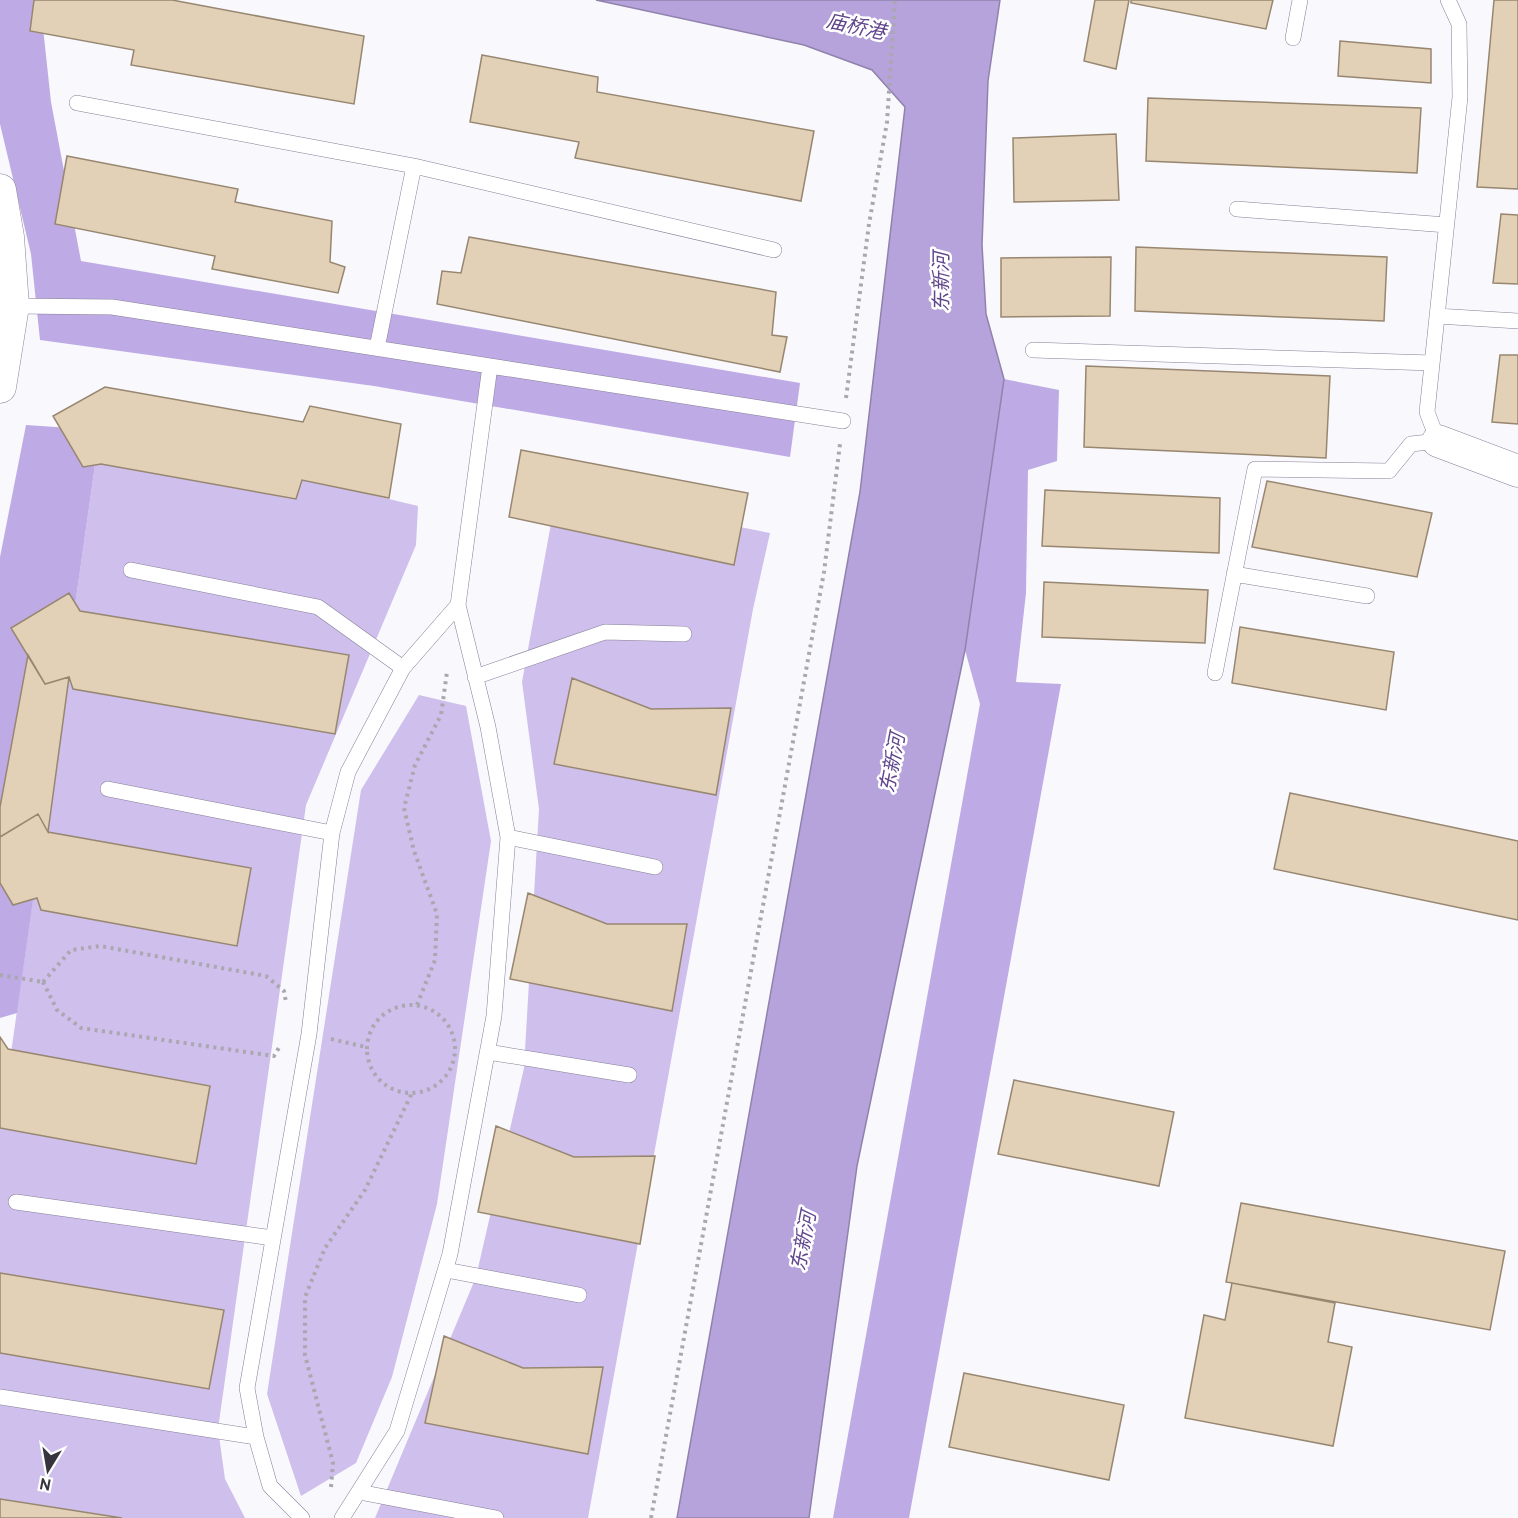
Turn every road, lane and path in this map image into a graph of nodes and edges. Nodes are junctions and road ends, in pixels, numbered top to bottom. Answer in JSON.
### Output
{"nodes":[{"id":1,"x":895,"y":0,"type":"edge"},
{"id":2,"x":1300,"y":0,"type":"edge"},
{"id":3,"x":1448,"y":0,"type":"edge"},
{"id":4,"x":1293,"y":38,"type":"dead end"},
{"id":5,"x":77,"y":103,"type":"dead end"},
{"id":6,"x":414,"y":166,"type":"junction"},
{"id":7,"x":0,"y":190,"type":"edge"},
{"id":8,"x":1237,"y":209,"type":"dead end"},
{"id":9,"x":1446,"y":225,"type":"junction"},
{"id":10,"x":774,"y":250,"type":"dead end"},
{"id":11,"x":6,"y":307,"type":"edge"},
{"id":12,"x":1437,"y":316,"type":"junction"},
{"id":13,"x":1518,"y":321,"type":"edge"},
{"id":14,"x":377,"y":348,"type":"junction"},
{"id":15,"x":1033,"y":350,"type":"dead end"},
{"id":16,"x":1432,"y":363,"type":"junction"},
{"id":17,"x":490,"y":366,"type":"junction"},
{"id":18,"x":0,"y":387,"type":"edge"},
{"id":19,"x":843,"y":421,"type":"junction"},
{"id":20,"x":1438,"y":441,"type":"junction"},
{"id":21,"x":1518,"y":471,"type":"edge"},
{"id":22,"x":131,"y":570,"type":"dead end"},
{"id":23,"x":1234,"y":574,"type":"junction"},
{"id":24,"x":1367,"y":596,"type":"dead end"},
{"id":25,"x":458,"y":605,"type":"junction"},
{"id":26,"x":684,"y":634,"type":"dead end"},
{"id":27,"x":403,"y":668,"type":"junction"},
{"id":28,"x":448,"y":671,"type":"dead end"},
{"id":29,"x":1215,"y":673,"type":"dead end"},
{"id":30,"x":476,"y":677,"type":"junction"},
{"id":31,"x":108,"y":789,"type":"dead end"},
{"id":32,"x":332,"y":833,"type":"junction"},
{"id":33,"x":508,"y":837,"type":"junction"},
{"id":34,"x":655,"y":867,"type":"dead end"},
{"id":35,"x":0,"y":975,"type":"edge"},
{"id":36,"x":43,"y":982,"type":"junction"},
{"id":37,"x":417,"y":1005,"type":"junction"},
{"id":38,"x":289,"y":1029,"type":"junction"},
{"id":39,"x":309,"y":1034,"type":"junction"},
{"id":40,"x":366,"y":1047,"type":"junction"},
{"id":41,"x":488,"y":1052,"type":"junction"},
{"id":42,"x":629,"y":1075,"type":"dead end"},
{"id":43,"x":412,"y":1093,"type":"junction"},
{"id":44,"x":16,"y":1202,"type":"dead end"},
{"id":45,"x":273,"y":1238,"type":"junction"},
{"id":46,"x":446,"y":1270,"type":"junction"},
{"id":47,"x":579,"y":1295,"type":"dead end"},
{"id":48,"x":0,"y":1397,"type":"edge"},
{"id":49,"x":256,"y":1437,"type":"junction"},
{"id":50,"x":359,"y":1492,"type":"junction"},
{"id":51,"x":331,"y":1496,"type":"dead end"},
{"id":52,"x":302,"y":1518,"type":"edge"},
{"id":53,"x":342,"y":1518,"type":"edge"},
{"id":54,"x":496,"y":1518,"type":"edge"},
{"id":55,"x":651,"y":1518,"type":"edge"}],
"edges":[{"from":1,"to":19,"type":"path"},
{"from":2,"to":4,"type":"lane"},
{"from":3,"to":9,"type":"lane"},
{"from":5,"to":6,"type":"lane"},
{"from":6,"to":10,"type":"lane"},
{"from":6,"to":14,"type":"lane"},
{"from":7,"to":11,"type":"street"},
{"from":8,"to":9,"type":"lane"},
{"from":9,"to":12,"type":"lane"},
{"from":11,"to":14,"type":"lane"},
{"from":11,"to":18,"type":"street"},
{"from":12,"to":13,"type":"lane"},
{"from":12,"to":16,"type":"lane"},
{"from":14,"to":17,"type":"lane"},
{"from":15,"to":16,"type":"lane"},
{"from":16,"to":20,"type":"lane"},
{"from":17,"to":19,"type":"lane"},
{"from":17,"to":25,"type":"lane"},
{"from":19,"to":55,"type":"path"},
{"from":20,"to":21,"type":"street"},
{"from":20,"to":23,"type":"lane"},
{"from":22,"to":27,"type":"lane"},
{"from":23,"to":24,"type":"lane"},
{"from":23,"to":29,"type":"lane"},
{"from":25,"to":27,"type":"lane"},
{"from":25,"to":30,"type":"lane"},
{"from":26,"to":30,"type":"lane"},
{"from":27,"to":32,"type":"lane"},
{"from":28,"to":37,"type":"path"},
{"from":30,"to":33,"type":"lane"},
{"from":31,"to":32,"type":"lane"},
{"from":32,"to":39,"type":"lane"},
{"from":33,"to":34,"type":"lane"},
{"from":33,"to":41,"type":"lane"},
{"from":35,"to":36,"type":"path"},
{"from":36,"to":38,"type":"path"},
{"from":36,"to":38,"type":"path"},
{"from":37,"to":40,"type":"path"},
{"from":37,"to":43,"type":"path"},
{"from":38,"to":39,"type":"path"},
{"from":39,"to":40,"type":"path"},
{"from":39,"to":45,"type":"lane"},
{"from":40,"to":43,"type":"path"},
{"from":41,"to":42,"type":"lane"},
{"from":41,"to":46,"type":"lane"},
{"from":43,"to":51,"type":"path"},
{"from":44,"to":45,"type":"lane"},
{"from":45,"to":49,"type":"lane"},
{"from":46,"to":47,"type":"lane"},
{"from":46,"to":50,"type":"lane"},
{"from":48,"to":49,"type":"lane"},
{"from":49,"to":52,"type":"lane"},
{"from":50,"to":53,"type":"lane"},
{"from":50,"to":54,"type":"lane"}]}
